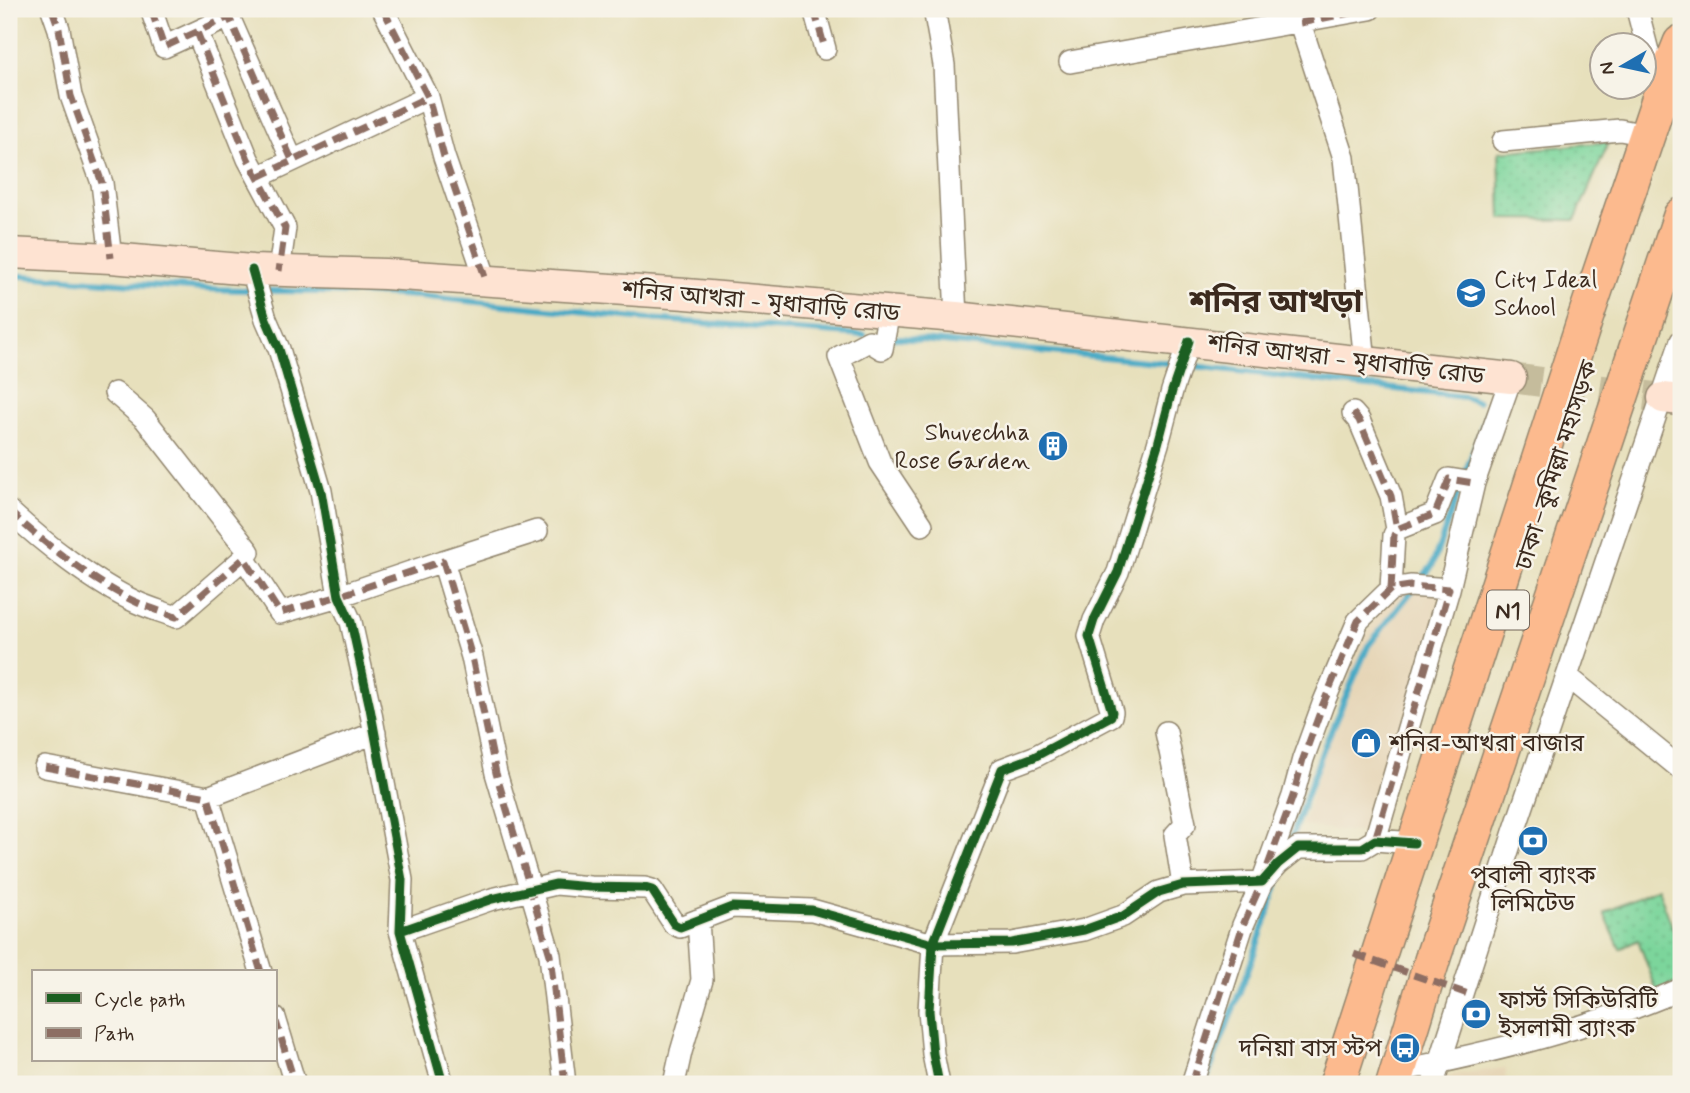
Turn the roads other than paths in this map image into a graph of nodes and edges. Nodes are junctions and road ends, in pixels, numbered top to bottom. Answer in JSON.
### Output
{"nodes":[{"id":1,"x":52,"y":9,"type":"edge"},
{"id":2,"x":150,"y":9,"type":"edge"},
{"id":3,"x":383,"y":9,"type":"edge"},
{"id":4,"x":814,"y":9,"type":"edge"},
{"id":5,"x":934,"y":9,"type":"edge"},
{"id":6,"x":1370,"y":9,"type":"edge"},
{"id":7,"x":1637,"y":9,"type":"edge"},
{"id":8,"x":1300,"y":23,"type":"junction"},
{"id":9,"x":197,"y":32,"type":"junction"},
{"id":10,"x":1681,"y":43,"type":"edge"},
{"id":11,"x":825,"y":49,"type":"dead end"},
{"id":12,"x":1070,"y":62,"type":"dead end"},
{"id":13,"x":1672,"y":87,"type":"edge"},
{"id":14,"x":428,"y":97,"type":"junction"},
{"id":15,"x":1647,"y":135,"type":"junction"},
{"id":16,"x":1503,"y":141,"type":"dead end"},
{"id":17,"x":292,"y":160,"type":"junction"},
{"id":18,"x":258,"y":177,"type":"junction"},
{"id":19,"x":1681,"y":216,"type":"edge"},
{"id":20,"x":9,"y":253,"type":"edge"},
{"id":21,"x":111,"y":258,"type":"junction"},
{"id":22,"x":266,"y":270,"type":"junction"},
{"id":23,"x":486,"y":280,"type":"junction"},
{"id":24,"x":890,"y":317,"type":"junction"},
{"id":25,"x":956,"y":317,"type":"junction"},
{"id":26,"x":1681,"y":341,"type":"edge"},
{"id":27,"x":1187,"y":349,"type":"junction"},
{"id":28,"x":1365,"y":362,"type":"junction"},
{"id":29,"x":1511,"y":378,"type":"joint"},
{"id":30,"x":115,"y":393,"type":"dead end"},
{"id":31,"x":1672,"y":399,"type":"edge"},
{"id":32,"x":1353,"y":413,"type":"dead end"},
{"id":33,"x":1474,"y":483,"type":"junction"},
{"id":34,"x":9,"y":511,"type":"edge"},
{"id":35,"x":922,"y":525,"type":"dead end"},
{"id":36,"x":1396,"y":529,"type":"junction"},
{"id":37,"x":537,"y":531,"type":"dead end"},
{"id":38,"x":244,"y":558,"type":"junction"},
{"id":39,"x":443,"y":561,"type":"junction"},
{"id":40,"x":1391,"y":589,"type":"junction"},
{"id":41,"x":1449,"y":589,"type":"junction"},
{"id":42,"x":339,"y":596,"type":"junction"},
{"id":43,"x":1568,"y":677,"type":"junction"},
{"id":44,"x":1166,"y":732,"type":"dead end"},
{"id":45,"x":375,"y":733,"type":"junction"},
{"id":46,"x":45,"y":767,"type":"dead end"},
{"id":47,"x":1681,"y":769,"type":"edge"},
{"id":48,"x":208,"y":797,"type":"junction"},
{"id":49,"x":1375,"y":840,"type":"junction"},
{"id":50,"x":1414,"y":843,"type":"junction"},
{"id":51,"x":1262,"y":882,"type":"junction"},
{"id":52,"x":1183,"y":885,"type":"junction"},
{"id":53,"x":531,"y":890,"type":"junction"},
{"id":54,"x":698,"y":920,"type":"junction"},
{"id":55,"x":400,"y":931,"type":"junction"},
{"id":56,"x":933,"y":944,"type":"junction"},
{"id":57,"x":260,"y":970,"type":"edge"},
{"id":58,"x":1681,"y":989,"type":"edge"},
{"id":59,"x":276,"y":1021,"type":"edge"},
{"id":60,"x":1440,"y":1063,"type":"junction"},
{"id":61,"x":1396,"y":1077,"type":"edge"},
{"id":62,"x":295,"y":1084,"type":"edge"},
{"id":63,"x":443,"y":1084,"type":"edge"},
{"id":64,"x":565,"y":1084,"type":"edge"},
{"id":65,"x":674,"y":1084,"type":"edge"},
{"id":66,"x":939,"y":1084,"type":"edge"},
{"id":67,"x":1192,"y":1084,"type":"edge"},
{"id":68,"x":1337,"y":1084,"type":"edge"},
{"id":69,"x":1356,"y":1084,"type":"edge"},
{"id":70,"x":1433,"y":1084,"type":"edge"}],
"edges":[{"from":1,"to":21,"type":"street"},
{"from":2,"to":9,"type":"street"},
{"from":3,"to":14,"type":"street"},
{"from":4,"to":11,"type":"street"},
{"from":5,"to":25,"type":"street"},
{"from":6,"to":8,"type":"street"},
{"from":7,"to":13,"type":"street"},
{"from":8,"to":12,"type":"street"},
{"from":8,"to":28,"type":"street"},
{"from":9,"to":17,"type":"street"},
{"from":9,"to":18,"type":"street"},
{"from":10,"to":13,"type":"highway"},
{"from":13,"to":15,"type":"highway"},
{"from":13,"to":69,"type":"highway","name":"ঢাকা–কুমিল্লা মহাসড়ক","number":"N1"},
{"from":14,"to":17,"type":"street"},
{"from":14,"to":23,"type":"street"},
{"from":15,"to":16,"type":"street"},
{"from":15,"to":50,"type":"highway"},
{"from":17,"to":18,"type":"street"},
{"from":18,"to":22,"type":"street"},
{"from":19,"to":61,"type":"highway","name":"ঢাকা–কুমিল্লা মহাসড়ক","number":"N1"},
{"from":20,"to":21,"type":"main road","name":"শনির আখরা - মৃধাবাড়ি রোড"},
{"from":21,"to":22,"type":"main road","name":"শনির আখরা - মৃধাবাড়ি রোড"},
{"from":22,"to":23,"type":"main road","name":"শনির আখরা - মৃধাবাড়ি রোড"},
{"from":22,"to":42,"type":"street"},
{"from":23,"to":24,"type":"main road","name":"শনির আখরা - মৃধাবাড়ি রোড"},
{"from":24,"to":25,"type":"main road","name":"শনির আখরা - মৃধাবাড়ি রোড"},
{"from":24,"to":35,"type":"street"},
{"from":25,"to":27,"type":"main road","name":"শনির আখরা - মৃধাবাড়ি রোড"},
{"from":26,"to":31,"type":"street"},
{"from":27,"to":28,"type":"main road","name":"শনির আখরা - মৃধাবাড়ি রোড"},
{"from":27,"to":56,"type":"street"},
{"from":28,"to":29,"type":"main road","name":"শনির আখরা - মৃধাবাড়ি রোড"},
{"from":29,"to":33,"type":"street"},
{"from":30,"to":38,"type":"street"},
{"from":31,"to":43,"type":"street"},
{"from":32,"to":36,"type":"street"},
{"from":33,"to":36,"type":"street"},
{"from":33,"to":41,"type":"street"},
{"from":34,"to":38,"type":"street"},
{"from":36,"to":40,"type":"street"},
{"from":37,"to":39,"type":"street"},
{"from":38,"to":42,"type":"street"},
{"from":39,"to":42,"type":"street"},
{"from":39,"to":53,"type":"street"},
{"from":40,"to":41,"type":"street"},
{"from":40,"to":51,"type":"street"},
{"from":41,"to":49,"type":"street"},
{"from":42,"to":45,"type":"street"},
{"from":43,"to":47,"type":"street"},
{"from":43,"to":60,"type":"street"},
{"from":44,"to":52,"type":"street"},
{"from":45,"to":48,"type":"street"},
{"from":45,"to":55,"type":"street"},
{"from":46,"to":48,"type":"street"},
{"from":48,"to":57,"type":"street"},
{"from":49,"to":50,"type":"street"},
{"from":49,"to":51,"type":"street"},
{"from":50,"to":68,"type":"highway"},
{"from":51,"to":52,"type":"street"},
{"from":51,"to":67,"type":"street"},
{"from":52,"to":56,"type":"street"},
{"from":53,"to":54,"type":"street"},
{"from":53,"to":55,"type":"street"},
{"from":53,"to":64,"type":"street"},
{"from":54,"to":56,"type":"street"},
{"from":54,"to":65,"type":"street"},
{"from":55,"to":63,"type":"street"},
{"from":56,"to":66,"type":"street"},
{"from":58,"to":60,"type":"street"},
{"from":59,"to":62,"type":"street"},
{"from":60,"to":61,"type":"street"},
{"from":60,"to":70,"type":"street"}]}
